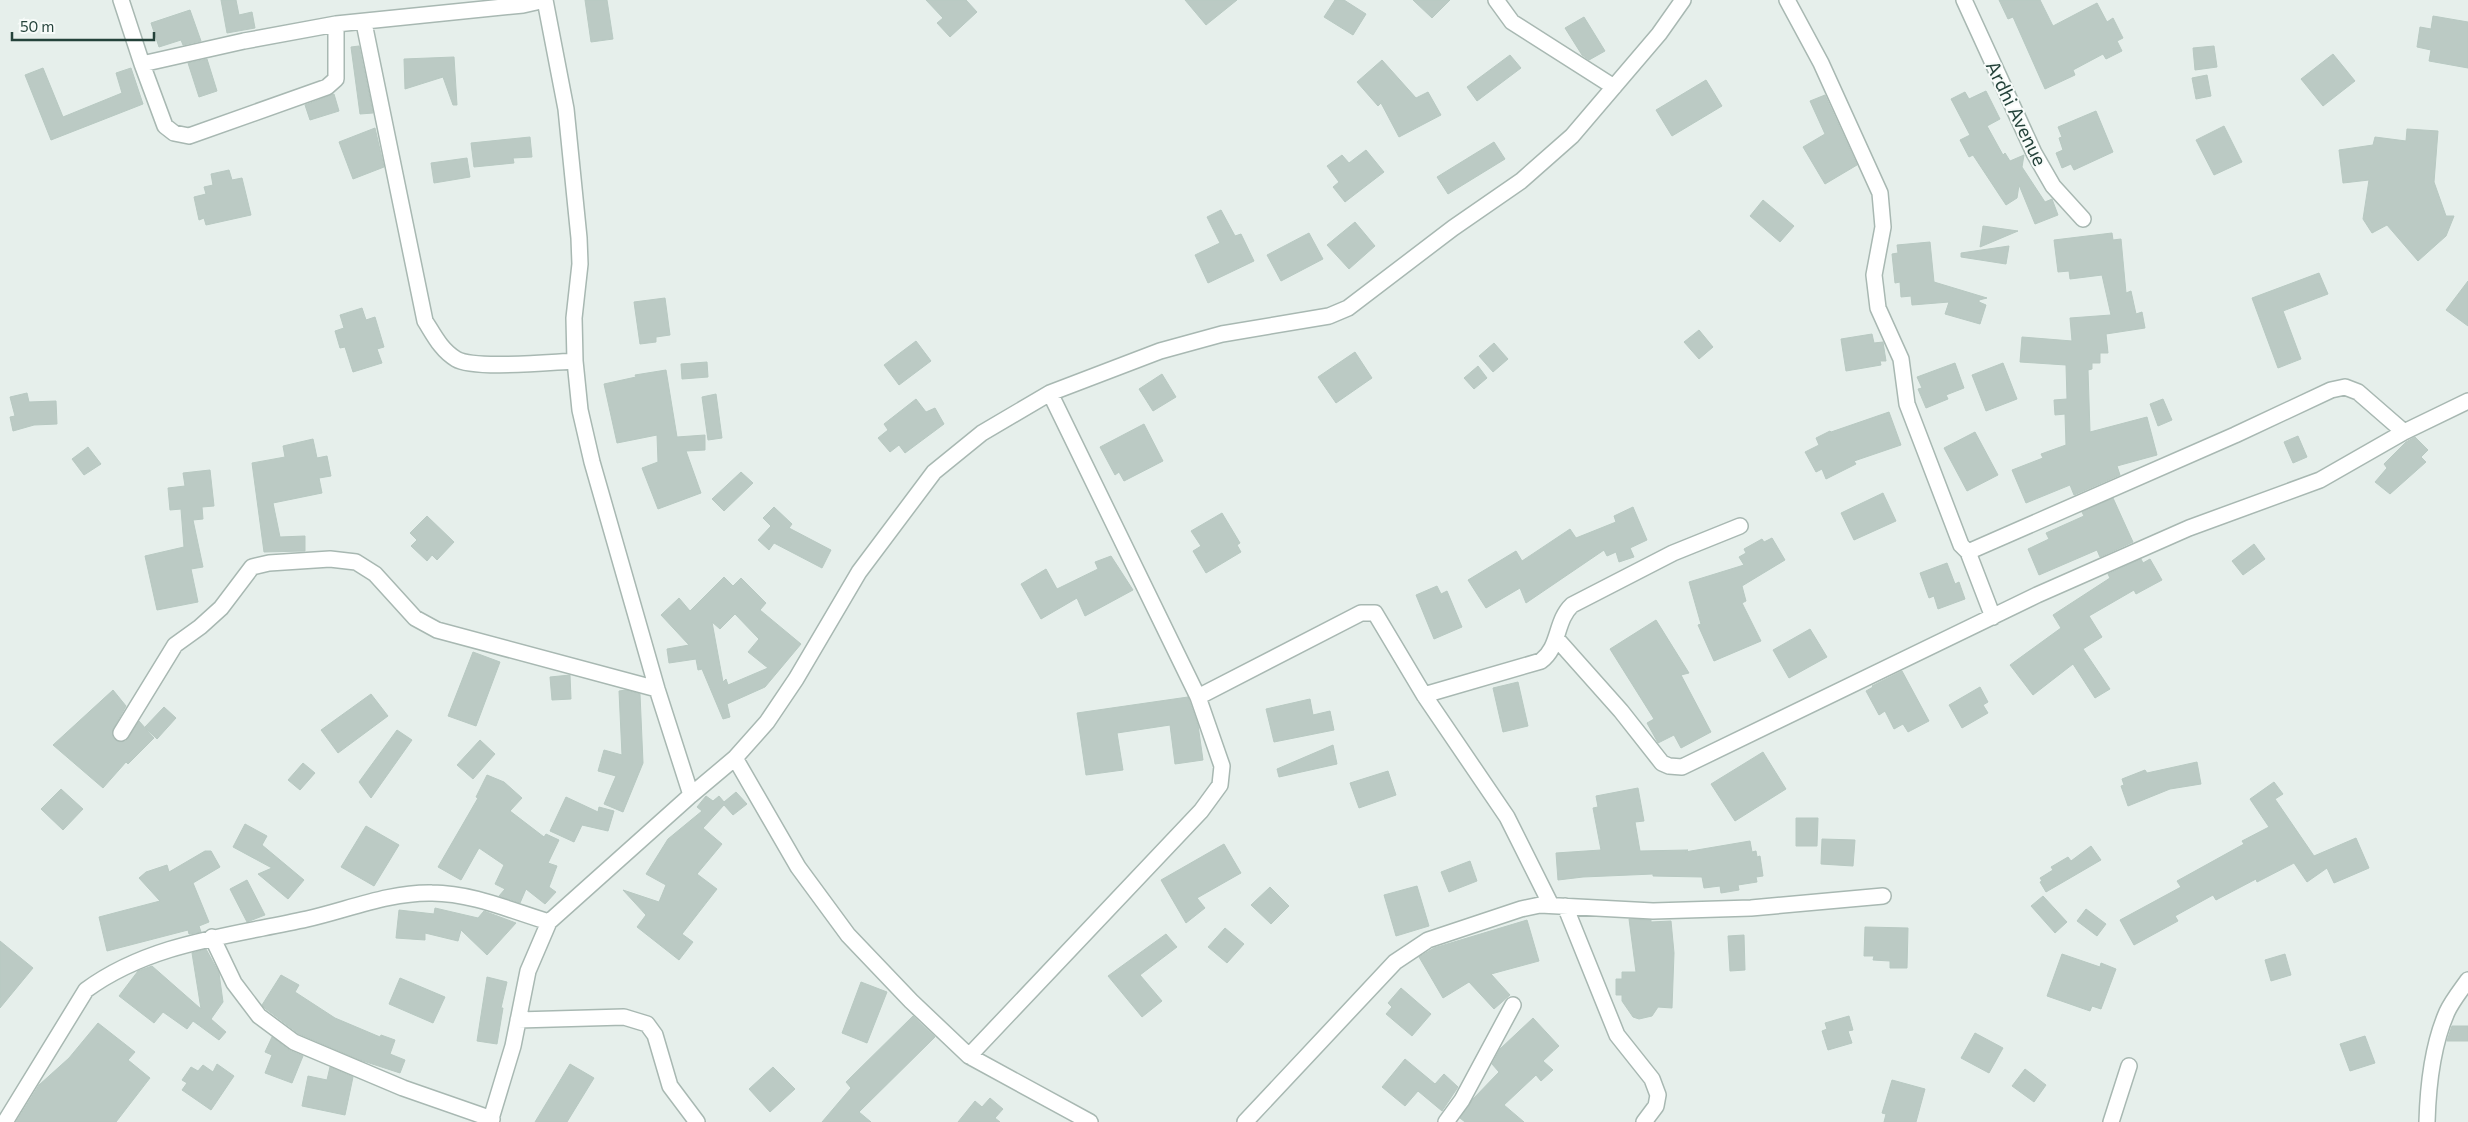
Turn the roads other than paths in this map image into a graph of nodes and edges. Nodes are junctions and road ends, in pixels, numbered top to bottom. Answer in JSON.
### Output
{"nodes":[{"id":1,"x":121,"y":0,"type":"edge"},
{"id":2,"x":545,"y":0,"type":"edge"},
{"id":3,"x":1496,"y":0,"type":"edge"},
{"id":4,"x":1683,"y":0,"type":"edge"},
{"id":5,"x":1787,"y":0,"type":"edge"},
{"id":6,"x":1964,"y":0,"type":"edge"},
{"id":7,"x":364,"y":23,"type":"junction"},
{"id":8,"x":336,"y":24,"type":"junction"},
{"id":9,"x":142,"y":64,"type":"junction"},
{"id":10,"x":1614,"y":87,"type":"junction"},
{"id":11,"x":2083,"y":219,"type":"dead end"},
{"id":12,"x":575,"y":361,"type":"junction"},
{"id":13,"x":1050,"y":393,"type":"junction"},
{"id":14,"x":2468,"y":401,"type":"edge"},
{"id":15,"x":2404,"y":432,"type":"junction"},
{"id":16,"x":1740,"y":526,"type":"dead end"},
{"id":17,"x":1968,"y":552,"type":"junction"},
{"id":18,"x":1993,"y":617,"type":"junction"},
{"id":19,"x":1556,"y":638,"type":"junction"},
{"id":20,"x":658,"y":689,"type":"junction"},
{"id":21,"x":1424,"y":695,"type":"junction"},
{"id":22,"x":1198,"y":696,"type":"junction"},
{"id":23,"x":121,"y":733,"type":"dead end"},
{"id":24,"x":735,"y":758,"type":"junction"},
{"id":25,"x":691,"y":794,"type":"junction"},
{"id":26,"x":1883,"y":896,"type":"dead end"},
{"id":27,"x":1558,"y":905,"type":"junction"},
{"id":28,"x":549,"y":922,"type":"junction"},
{"id":29,"x":212,"y":937,"type":"junction"},
{"id":30,"x":2468,"y":980,"type":"edge"},
{"id":31,"x":1514,"y":1005,"type":"dead end"},
{"id":32,"x":518,"y":1020,"type":"junction"},
{"id":33,"x":969,"y":1056,"type":"junction"},
{"id":34,"x":2129,"y":1066,"type":"dead end"},
{"id":35,"x":491,"y":1120,"type":"edge"},
{"id":36,"x":5,"y":1122,"type":"edge"},
{"id":37,"x":697,"y":1122,"type":"edge"},
{"id":38,"x":1090,"y":1122,"type":"edge"},
{"id":39,"x":1245,"y":1122,"type":"edge"},
{"id":40,"x":1446,"y":1122,"type":"edge"},
{"id":41,"x":1644,"y":1122,"type":"edge"},
{"id":42,"x":2111,"y":1122,"type":"edge"},
{"id":43,"x":2427,"y":1122,"type":"edge"}],
"edges":[{"from":1,"to":9,"type":"street"},
{"from":2,"to":7,"type":"street"},
{"from":2,"to":12,"type":"street"},
{"from":3,"to":10,"type":"street"},
{"from":4,"to":10,"type":"street"},
{"from":5,"to":17,"type":"street"},
{"from":6,"to":11,"type":"street","name":"Ardhi Avenue"},
{"from":7,"to":8,"type":"street"},
{"from":7,"to":12,"type":"street"},
{"from":8,"to":9,"type":"street"},
{"from":8,"to":9,"type":"street"},
{"from":10,"to":13,"type":"street"},
{"from":12,"to":20,"type":"street"},
{"from":13,"to":22,"type":"street"},
{"from":13,"to":24,"type":"street"},
{"from":14,"to":15,"type":"street"},
{"from":15,"to":17,"type":"street"},
{"from":15,"to":18,"type":"street"},
{"from":16,"to":19,"type":"street"},
{"from":17,"to":18,"type":"street"},
{"from":18,"to":19,"type":"street"},
{"from":19,"to":21,"type":"street"},
{"from":20,"to":23,"type":"street"},
{"from":20,"to":25,"type":"street"},
{"from":21,"to":22,"type":"street"},
{"from":21,"to":27,"type":"street"},
{"from":22,"to":33,"type":"street"},
{"from":24,"to":25,"type":"street"},
{"from":24,"to":33,"type":"street"},
{"from":25,"to":28,"type":"street"},
{"from":26,"to":27,"type":"street"},
{"from":27,"to":39,"type":"street"},
{"from":27,"to":41,"type":"street"},
{"from":28,"to":29,"type":"street"},
{"from":28,"to":32,"type":"street"},
{"from":29,"to":35,"type":"street"},
{"from":29,"to":36,"type":"street"},
{"from":30,"to":43,"type":"street"},
{"from":31,"to":40,"type":"street"},
{"from":32,"to":35,"type":"street"},
{"from":32,"to":37,"type":"street"},
{"from":33,"to":38,"type":"street"},
{"from":34,"to":42,"type":"street"}]}
